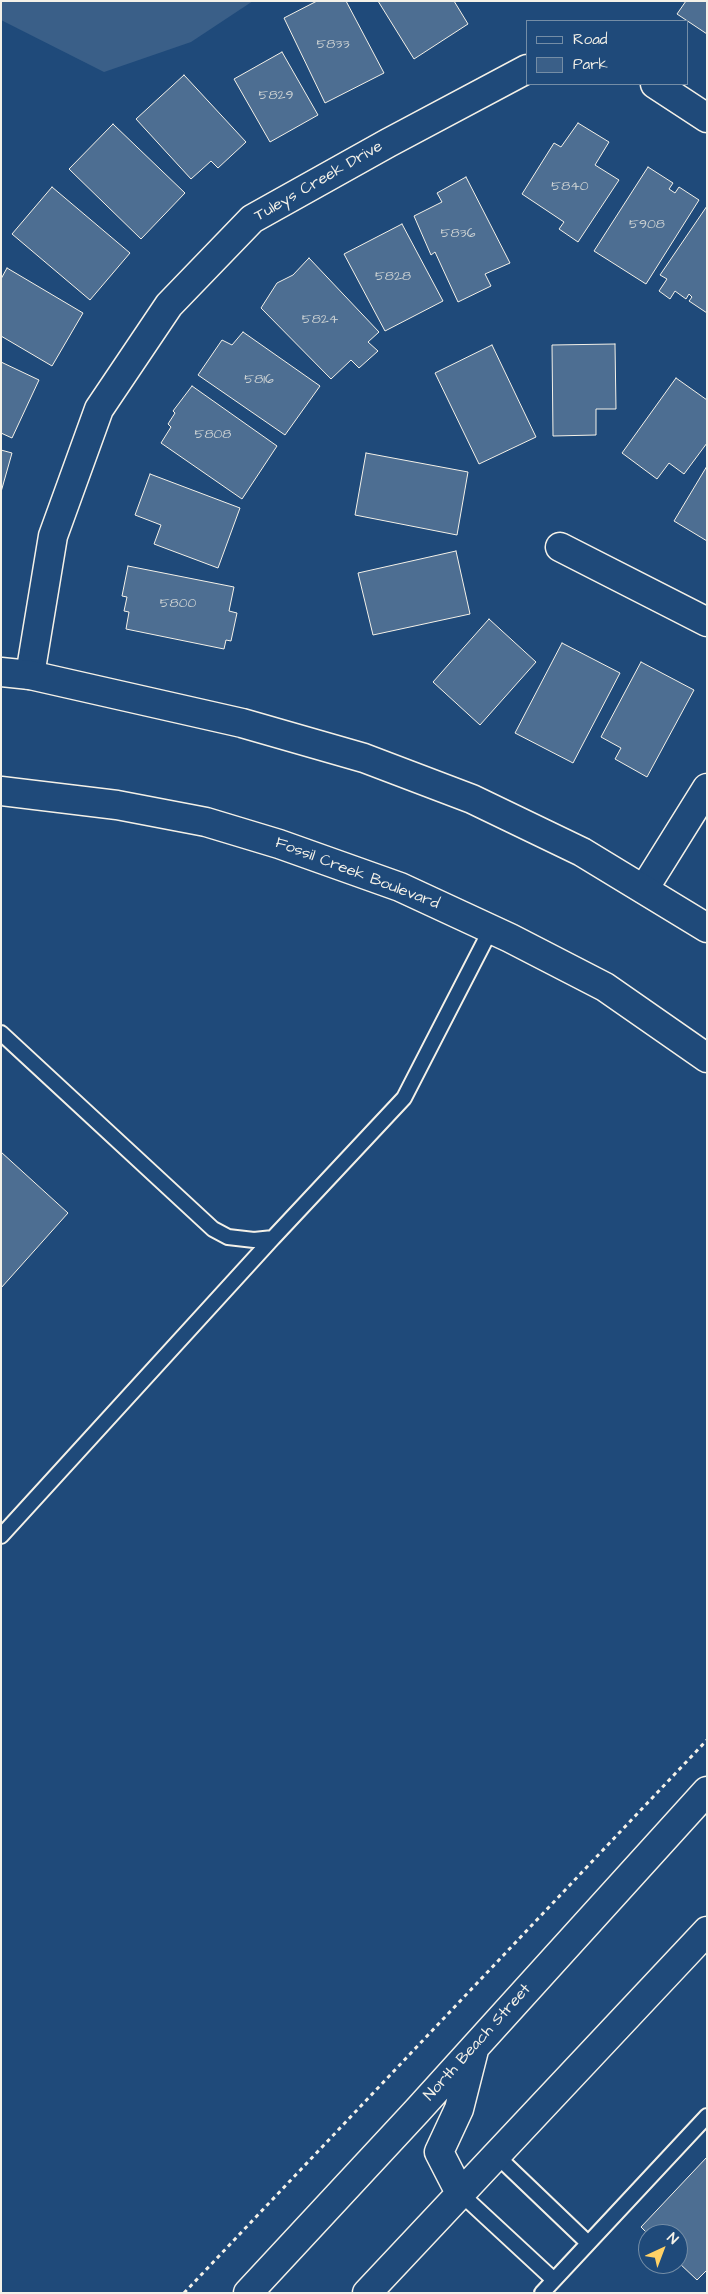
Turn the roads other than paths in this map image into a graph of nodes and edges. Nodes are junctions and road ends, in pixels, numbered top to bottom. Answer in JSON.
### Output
{"nodes":[{"id":1,"x":526,"y":70,"type":"edge"},
{"id":2,"x":657,"y":85,"type":"edge"},
{"id":3,"x":707,"y":118,"type":"edge"},
{"id":4,"x":560,"y":547,"type":"dead end"},
{"id":5,"x":707,"y":622,"type":"edge"},
{"id":6,"x":1,"y":672,"type":"edge"},
{"id":7,"x":30,"y":675,"type":"junction"},
{"id":8,"x":707,"y":788,"type":"edge"},
{"id":9,"x":1,"y":791,"type":"edge"},
{"id":10,"x":644,"y":889,"type":"junction"},
{"id":11,"x":707,"y":928,"type":"edge"},
{"id":12,"x":491,"y":929,"type":"junction"},
{"id":13,"x":1,"y":1033,"type":"edge"},
{"id":14,"x":707,"y":1058,"type":"edge"},
{"id":15,"x":273,"y":1238,"type":"junction"},
{"id":16,"x":1,"y":1536,"type":"edge"},
{"id":17,"x":707,"y":1791,"type":"edge"},
{"id":18,"x":707,"y":1931,"type":"edge"},
{"id":19,"x":475,"y":2046,"type":"junction"},
{"id":20,"x":707,"y":2116,"type":"edge"},
{"id":21,"x":496,"y":2155,"type":"junction"},
{"id":22,"x":460,"y":2193,"type":"junction"},
{"id":23,"x":588,"y":2243,"type":"junction"},
{"id":24,"x":554,"y":2280,"type":"junction"},
{"id":25,"x":248,"y":2293,"type":"edge"},
{"id":26,"x":367,"y":2293,"type":"edge"},
{"id":27,"x":542,"y":2293,"type":"edge"}],
"edges":[{"from":1,"to":7,"type":"main road","name":"Tuleys Creek Drive"},
{"from":2,"to":3,"type":"main road"},
{"from":4,"to":5,"type":"main road"},
{"from":6,"to":7,"type":"main road"},
{"from":7,"to":10,"type":"main road"},
{"from":8,"to":10,"type":"main road"},
{"from":9,"to":12,"type":"main road","name":"Fossil Creek Boulevard"},
{"from":10,"to":11,"type":"main road"},
{"from":12,"to":14,"type":"main road","name":"Fossil Creek Boulevard"},
{"from":12,"to":15,"type":"lane"},
{"from":13,"to":15,"type":"lane"},
{"from":15,"to":16,"type":"lane"},
{"from":17,"to":19,"type":"main road","name":"North Beach Street"},
{"from":18,"to":21,"type":"main road"},
{"from":19,"to":22,"type":"main road"},
{"from":19,"to":25,"type":"main road","name":"North Beach Street"},
{"from":20,"to":23,"type":"lane"},
{"from":21,"to":22,"type":"main road"},
{"from":21,"to":23,"type":"lane"},
{"from":22,"to":24,"type":"lane"},
{"from":22,"to":26,"type":"main road"},
{"from":23,"to":24,"type":"lane"},
{"from":24,"to":27,"type":"lane"}]}
